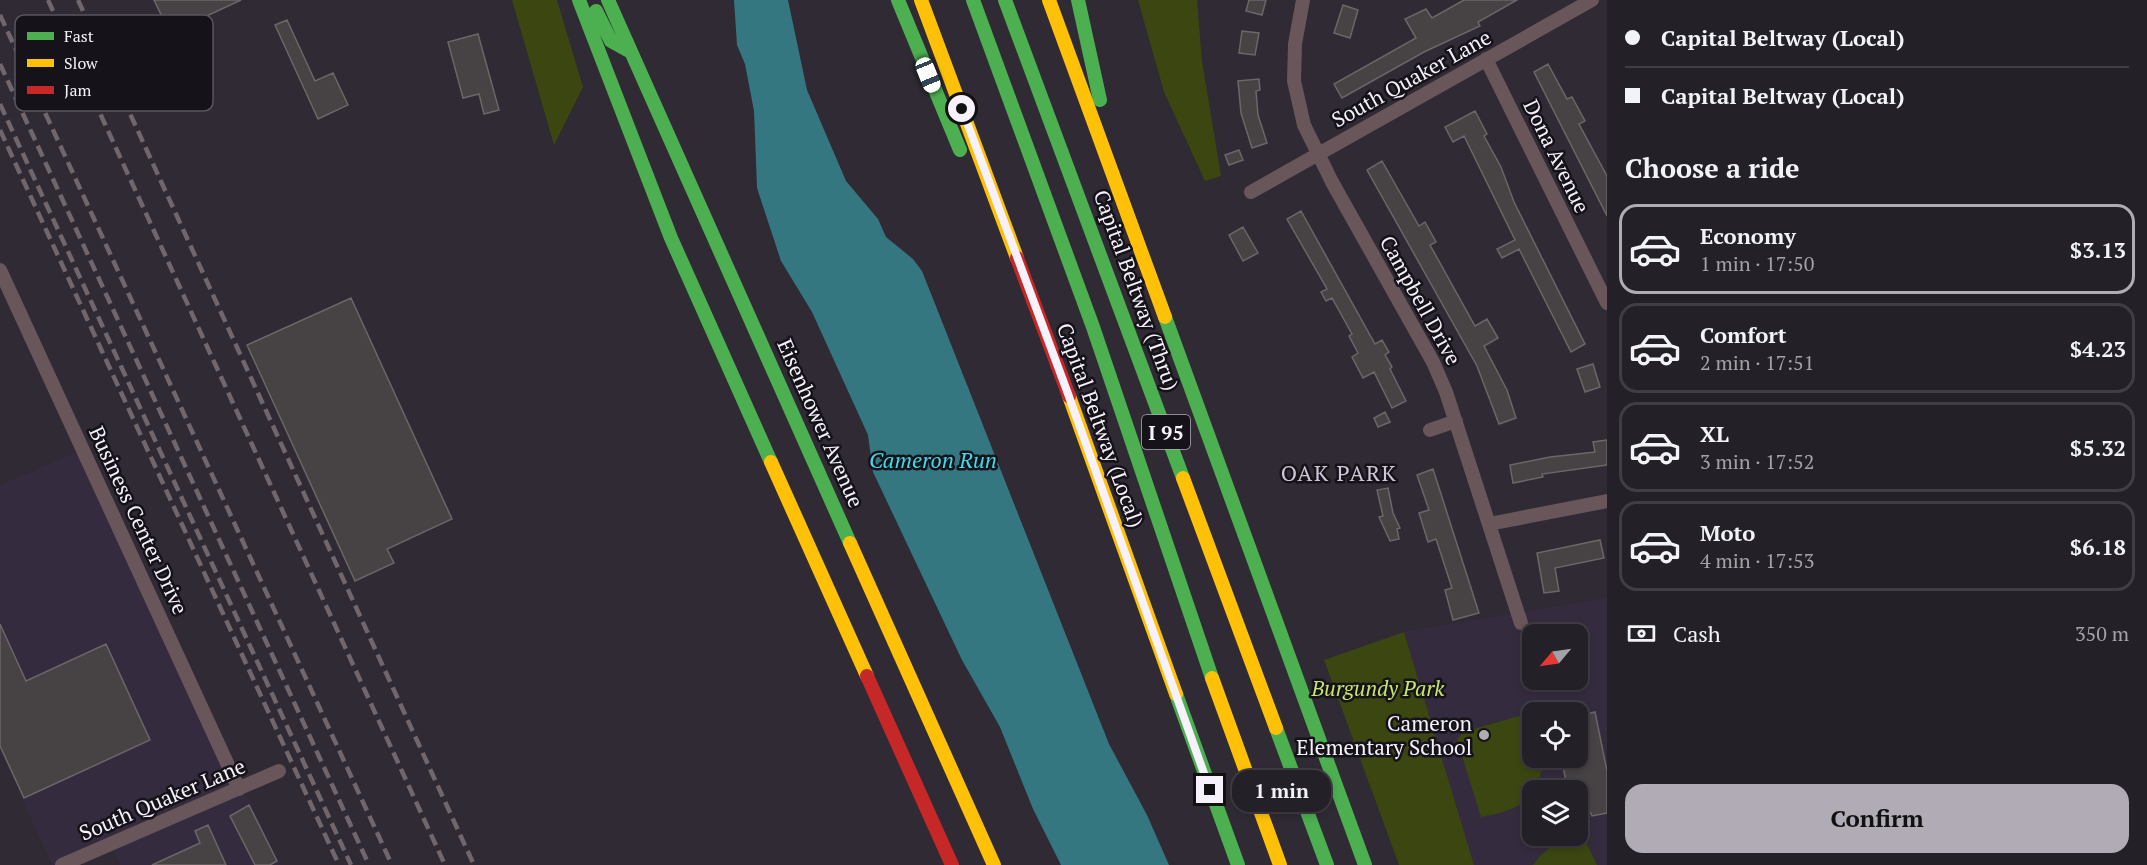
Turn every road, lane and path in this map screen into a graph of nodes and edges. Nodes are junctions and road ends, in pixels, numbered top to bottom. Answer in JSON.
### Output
{"nodes":[{"id":1,"x":579,"y":0,"type":"edge"},
{"id":2,"x":591,"y":0,"type":"edge"},
{"id":3,"x":608,"y":0,"type":"edge"},
{"id":4,"x":898,"y":0,"type":"edge"},
{"id":5,"x":921,"y":0,"type":"edge"},
{"id":6,"x":973,"y":0,"type":"edge"},
{"id":7,"x":1005,"y":0,"type":"edge"},
{"id":8,"x":1048,"y":0,"type":"edge"},
{"id":9,"x":1078,"y":0,"type":"edge"},
{"id":10,"x":1303,"y":0,"type":"edge"},
{"id":11,"x":1592,"y":0,"type":"edge"},
{"id":12,"x":629,"y":51,"type":"junction"},
{"id":13,"x":1486,"y":59,"type":"junction"},
{"id":14,"x":1318,"y":154,"type":"junction"},
{"id":15,"x":1251,"y":192,"type":"dead end"},
{"id":16,"x":1131,"y":225,"type":"junction"},
{"id":17,"x":0,"y":270,"type":"edge"},
{"id":18,"x":1607,"y":303,"type":"edge"},
{"id":19,"x":1067,"y":391,"type":"junction"},
{"id":20,"x":1456,"y":421,"type":"junction"},
{"id":21,"x":1430,"y":430,"type":"dead end"},
{"id":22,"x":1607,"y":501,"type":"edge"},
{"id":23,"x":1489,"y":524,"type":"junction"},
{"id":24,"x":1521,"y":623,"type":"dead end"},
{"id":25,"x":279,"y":771,"type":"dead end"},
{"id":26,"x":239,"y":789,"type":"junction"},
{"id":27,"x":62,"y":865,"type":"edge"},
{"id":28,"x":952,"y":865,"type":"edge"},
{"id":29,"x":994,"y":865,"type":"edge"},
{"id":30,"x":1238,"y":865,"type":"edge"},
{"id":31,"x":1280,"y":865,"type":"edge"},
{"id":32,"x":1327,"y":865,"type":"edge"},
{"id":33,"x":1365,"y":865,"type":"edge"}],
"edges":[{"from":1,"to":28,"type":"main road"},
{"from":2,"to":12,"type":"main road"},
{"from":3,"to":12,"type":"main road","name":"Eisenhower Avenue"},
{"from":4,"to":19,"type":"main road"},
{"from":5,"to":19,"type":"main road","name":"Capital Beltway (Local)"},
{"from":6,"to":31,"type":"main road","number":"I 95"},
{"from":7,"to":32,"type":"main road","name":"Capital Beltway (Thru)","number":"I 95"},
{"from":8,"to":16,"type":"main road","number":"I 95"},
{"from":9,"to":16,"type":"main road"},
{"from":10,"to":14,"type":"street","name":"Campbell Drive"},
{"from":11,"to":13,"type":"street","name":"South Quaker Lane"},
{"from":12,"to":29,"type":"main road","name":"Eisenhower Avenue"},
{"from":13,"to":14,"type":"street","name":"South Quaker Lane"},
{"from":13,"to":18,"type":"street","name":"Dona Avenue"},
{"from":14,"to":15,"type":"street","name":"South Quaker Lane"},
{"from":14,"to":20,"type":"street","name":"Campbell Drive"},
{"from":16,"to":33,"type":"main road","number":"I 95"},
{"from":17,"to":26,"type":"street","name":"Business Center Drive"},
{"from":19,"to":30,"type":"main road","name":"Capital Beltway (Local)"},
{"from":20,"to":21,"type":"street"},
{"from":20,"to":23,"type":"street","name":"Campbell Drive"},
{"from":22,"to":23,"type":"street"},
{"from":23,"to":24,"type":"street","name":"Campbell Drive"},
{"from":25,"to":26,"type":"street","name":"South Quaker Lane"},
{"from":26,"to":27,"type":"street","name":"South Quaker Lane"}]}
